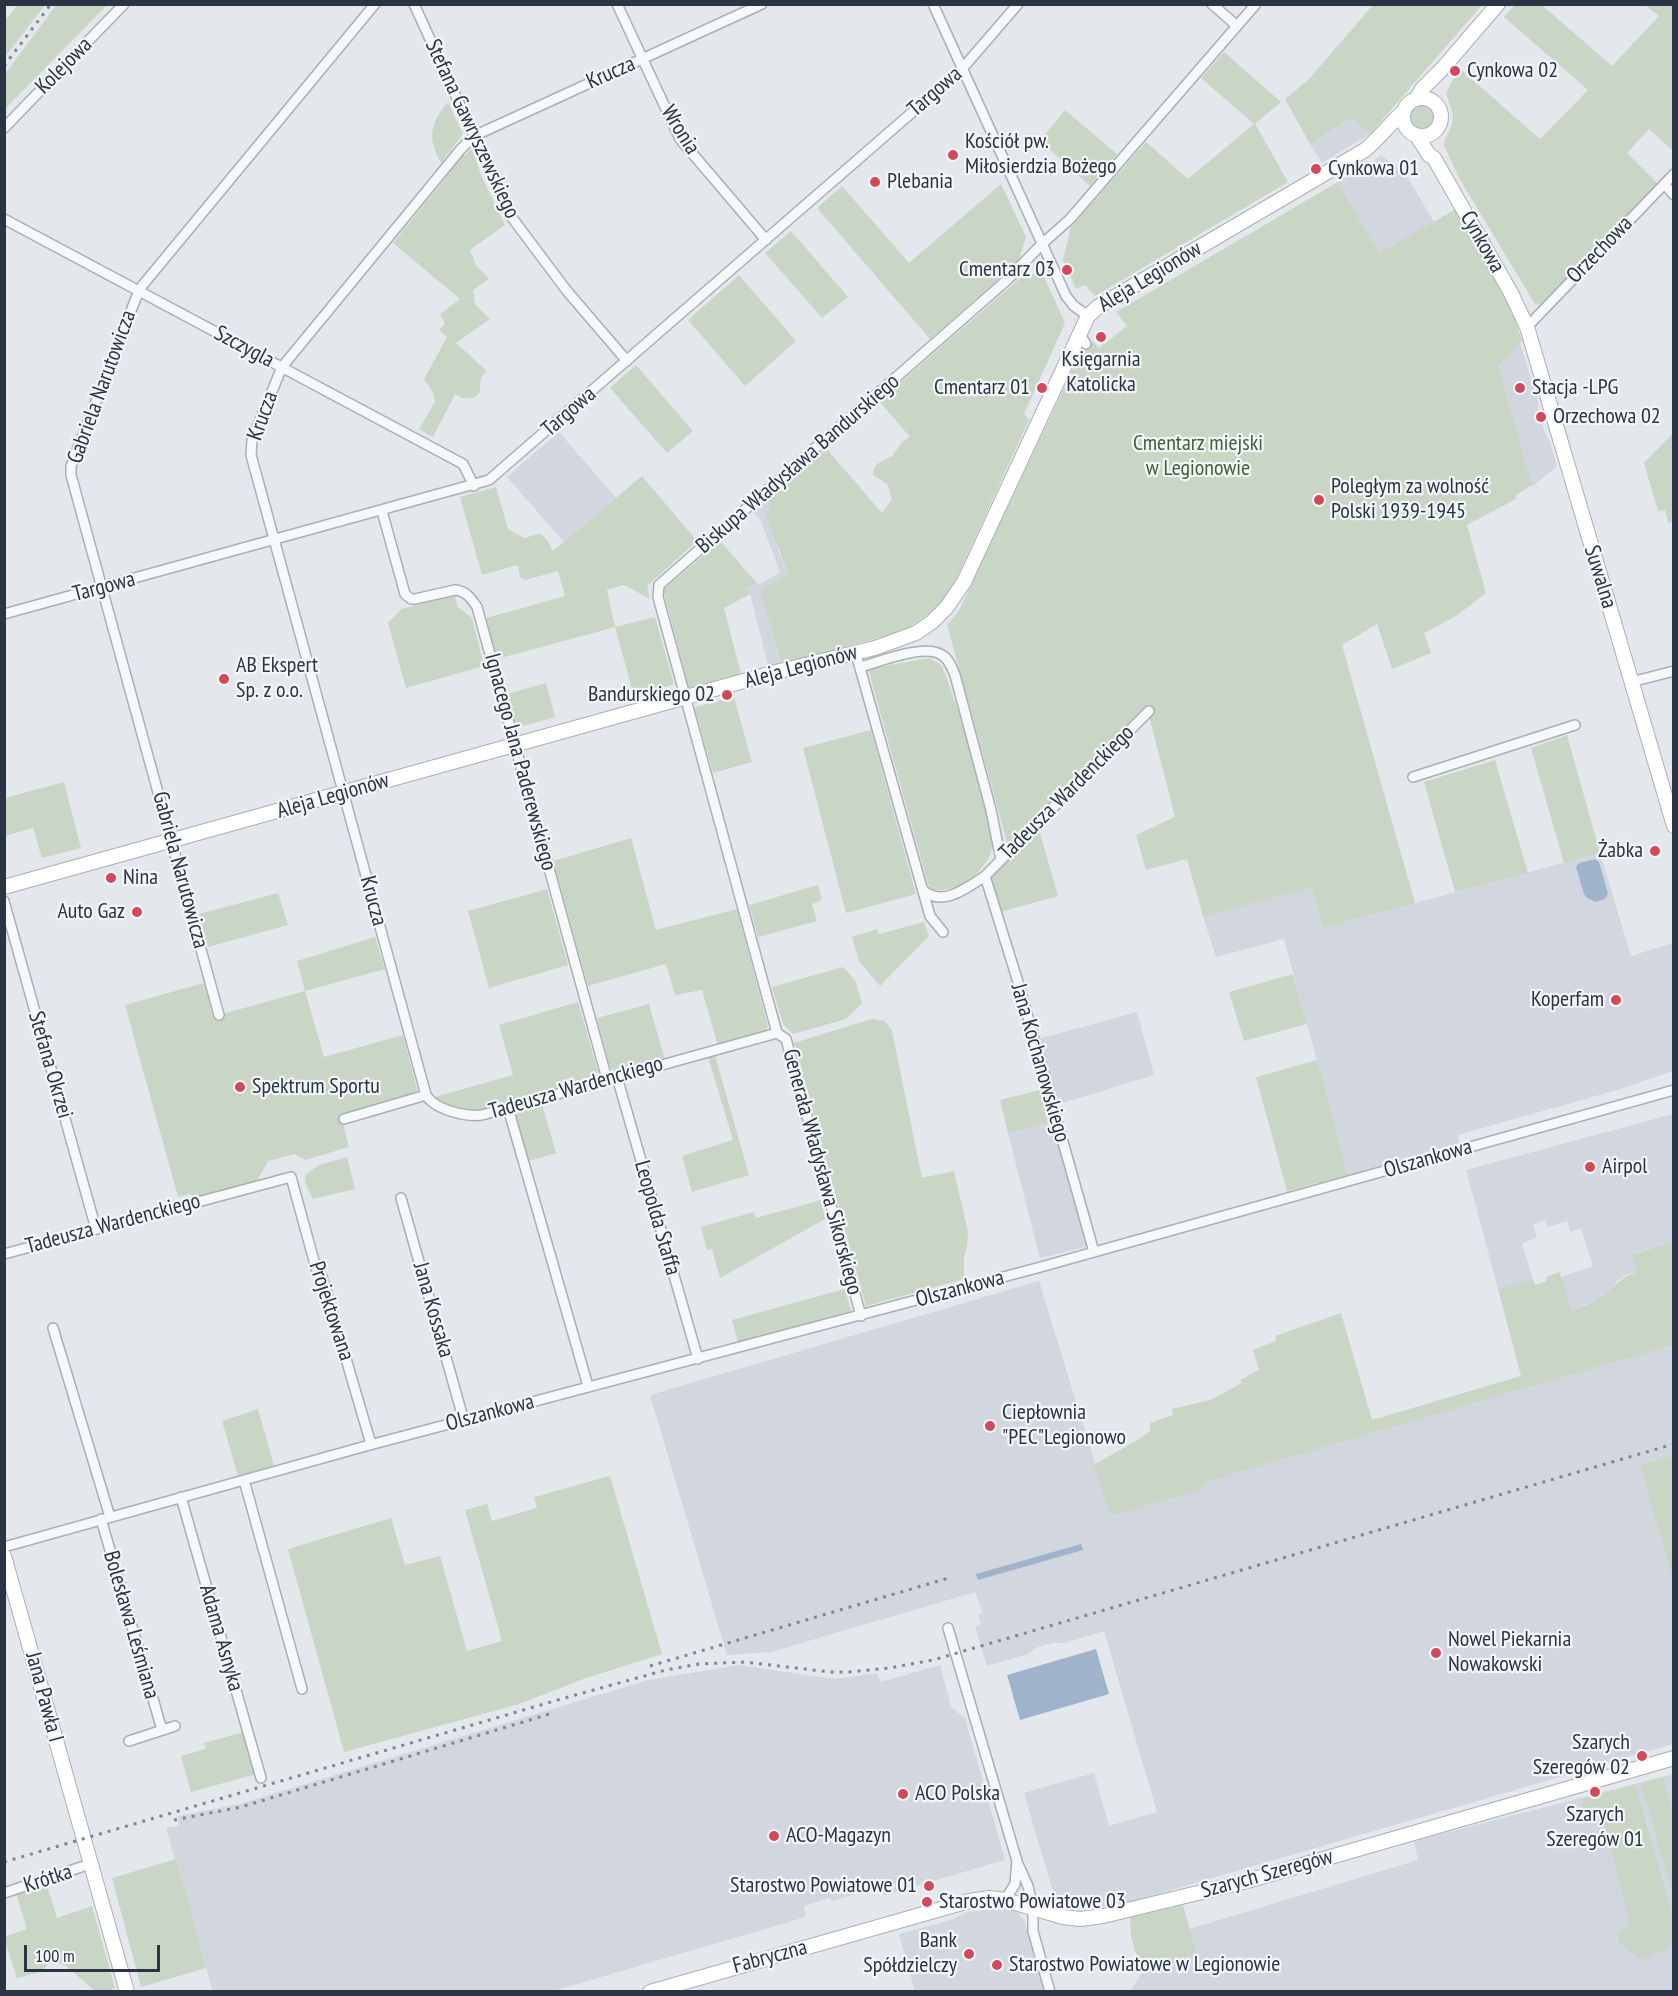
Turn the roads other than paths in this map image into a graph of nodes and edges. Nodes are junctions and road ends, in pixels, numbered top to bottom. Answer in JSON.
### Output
{"nodes":[{"id":1,"x":124,"y":4,"type":"edge"},
{"id":2,"x":375,"y":4,"type":"edge"},
{"id":3,"x":414,"y":4,"type":"edge"},
{"id":4,"x":617,"y":4,"type":"edge"},
{"id":5,"x":762,"y":4,"type":"edge"},
{"id":6,"x":933,"y":4,"type":"edge"},
{"id":7,"x":1018,"y":4,"type":"edge"},
{"id":8,"x":1212,"y":4,"type":"edge"},
{"id":9,"x":1256,"y":4,"type":"edge"},
{"id":10,"x":1493,"y":6,"type":"edge"},
{"id":11,"x":1237,"y":26,"type":"junction"},
{"id":12,"x":642,"y":60,"type":"junction"},
{"id":13,"x":962,"y":69,"type":"junction"},
{"id":14,"x":1424,"y":99,"type":"junction"},
{"id":15,"x":1404,"y":111,"type":"junction"},
{"id":16,"x":9,"y":115,"type":"edge"},
{"id":17,"x":1405,"y":126,"type":"junction"},
{"id":18,"x":4,"y":128,"type":"edge"},
{"id":19,"x":1432,"y":134,"type":"junction"},
{"id":20,"x":474,"y":136,"type":"junction"},
{"id":21,"x":1417,"y":136,"type":"junction"},
{"id":22,"x":1380,"y":138,"type":"junction"},
{"id":23,"x":1434,"y":158,"type":"junction"},
{"id":24,"x":1674,"y":174,"type":"edge"},
{"id":25,"x":1664,"y":184,"type":"junction"},
{"id":26,"x":1674,"y":195,"type":"edge"},
{"id":27,"x":4,"y":219,"type":"edge"},
{"id":28,"x":766,"y":240,"type":"junction"},
{"id":29,"x":1042,"y":244,"type":"junction"},
{"id":30,"x":139,"y":291,"type":"junction"},
{"id":31,"x":1088,"y":315,"type":"junction"},
{"id":32,"x":1527,"y":327,"type":"junction"},
{"id":33,"x":627,"y":361,"type":"junction"},
{"id":34,"x":282,"y":367,"type":"junction"},
{"id":35,"x":474,"y":486,"type":"junction"},
{"id":36,"x":382,"y":511,"type":"junction"},
{"id":37,"x":273,"y":541,"type":"junction"},
{"id":38,"x":102,"y":588,"type":"junction"},
{"id":39,"x":4,"y":614,"type":"edge"},
{"id":40,"x":856,"y":652,"type":"junction"},
{"id":41,"x":860,"y":667,"type":"junction"},
{"id":42,"x":1674,"y":671,"type":"edge"},
{"id":43,"x":1631,"y":682,"type":"junction"},
{"id":44,"x":685,"y":698,"type":"junction"},
{"id":45,"x":1149,"y":711,"type":"dead end"},
{"id":46,"x":1575,"y":725,"type":"dead end"},
{"id":47,"x":515,"y":745,"type":"junction"},
{"id":48,"x":1413,"y":777,"type":"dead end"},
{"id":49,"x":344,"y":793,"type":"junction"},
{"id":50,"x":1674,"y":826,"type":"edge"},
{"id":51,"x":173,"y":841,"type":"junction"},
{"id":52,"x":1000,"y":860,"type":"junction"},
{"id":53,"x":985,"y":876,"type":"junction"},
{"id":54,"x":4,"y":887,"type":"edge"},
{"id":55,"x":923,"y":890,"type":"junction"},
{"id":56,"x":4,"y":901,"type":"edge"},
{"id":57,"x":943,"y":932,"type":"dead end"},
{"id":58,"x":219,"y":1015,"type":"dead end"},
{"id":59,"x":777,"y":1033,"type":"junction"},
{"id":60,"x":612,"y":1078,"type":"junction"},
{"id":61,"x":1674,"y":1090,"type":"edge"},
{"id":62,"x":426,"y":1095,"type":"junction"},
{"id":63,"x":508,"y":1108,"type":"junction"},
{"id":64,"x":344,"y":1119,"type":"dead end"},
{"id":65,"x":291,"y":1177,"type":"joint"},
{"id":66,"x":401,"y":1198,"type":"dead end"},
{"id":67,"x":96,"y":1229,"type":"junction"},
{"id":68,"x":1094,"y":1252,"type":"junction"},
{"id":69,"x":4,"y":1254,"type":"edge"},
{"id":70,"x":861,"y":1316,"type":"junction"},
{"id":71,"x":53,"y":1328,"type":"dead end"},
{"id":72,"x":698,"y":1359,"type":"junction"},
{"id":73,"x":588,"y":1386,"type":"junction"},
{"id":74,"x":464,"y":1421,"type":"junction"},
{"id":75,"x":371,"y":1444,"type":"junction"},
{"id":76,"x":244,"y":1480,"type":"junction"},
{"id":77,"x":181,"y":1497,"type":"junction"},
{"id":78,"x":105,"y":1518,"type":"junction"},
{"id":79,"x":4,"y":1547,"type":"edge"},
{"id":80,"x":4,"y":1556,"type":"edge"},
{"id":81,"x":948,"y":1628,"type":"dead end"},
{"id":82,"x":302,"y":1689,"type":"dead end"},
{"id":83,"x":175,"y":1726,"type":"dead end"},
{"id":84,"x":162,"y":1730,"type":"junction"},
{"id":85,"x":129,"y":1741,"type":"dead end"},
{"id":86,"x":1674,"y":1758,"type":"edge"},
{"id":87,"x":261,"y":1778,"type":"dead end"},
{"id":88,"x":1017,"y":1861,"type":"junction"},
{"id":89,"x":90,"y":1864,"type":"junction"},
{"id":90,"x":4,"y":1893,"type":"edge"},
{"id":91,"x":1005,"y":1900,"type":"junction"},
{"id":92,"x":1033,"y":1909,"type":"junction"},
{"id":93,"x":856,"y":1934,"type":"joint"},
{"id":94,"x":127,"y":1992,"type":"edge"},
{"id":95,"x":650,"y":1992,"type":"edge"},
{"id":96,"x":1050,"y":1992,"type":"edge"}],
"edges":[{"from":1,"to":16,"type":"street","name":"Kolejowa"},
{"from":2,"to":30,"type":"street","name":"Gabriela Narutowicza"},
{"from":3,"to":20,"type":"street","name":"Stefana Gawryszewskiego"},
{"from":4,"to":12,"type":"street","name":"Wronia"},
{"from":5,"to":12,"type":"street","name":"Krucza"},
{"from":6,"to":13,"type":"street"},
{"from":7,"to":13,"type":"street","name":"Targowa"},
{"from":8,"to":11,"type":"street"},
{"from":9,"to":11,"type":"street","name":"Biskupa Władysława Bandurskiego"},
{"from":10,"to":14,"type":"street"},
{"from":11,"to":29,"type":"street","name":"Biskupa Władysława Bandurskiego"},
{"from":12,"to":20,"type":"street","name":"Krucza"},
{"from":12,"to":28,"type":"street","name":"Wronia"},
{"from":13,"to":28,"type":"street","name":"Targowa"},
{"from":13,"to":29,"type":"street"},
{"from":14,"to":15,"type":"street"},
{"from":14,"to":19,"type":"street"},
{"from":15,"to":17,"type":"street"},
{"from":15,"to":22,"type":"street","name":"Aleja Legionów"},
{"from":16,"to":18,"type":"street","name":"Kolejowa"},
{"from":17,"to":21,"type":"street"},
{"from":17,"to":22,"type":"street","name":"Aleja Legionów"},
{"from":19,"to":21,"type":"street"},
{"from":19,"to":23,"type":"street","name":"Cynkowa"},
{"from":20,"to":33,"type":"street","name":"Stefana Gawryszewskiego"},
{"from":20,"to":34,"type":"street","name":"Krucza"},
{"from":21,"to":23,"type":"street","name":"Cynkowa"},
{"from":22,"to":31,"type":"street","name":"Aleja Legionów"},
{"from":23,"to":32,"type":"street","name":"Cynkowa"},
{"from":24,"to":25,"type":"street","name":"Orzechowa"},
{"from":25,"to":26,"type":"street"},
{"from":25,"to":32,"type":"street","name":"Orzechowa"},
{"from":27,"to":30,"type":"street","name":"Szczygla"},
{"from":28,"to":33,"type":"street","name":"Targowa"},
{"from":29,"to":31,"type":"street"},
{"from":29,"to":44,"type":"street","name":"Biskupa Władysława Bandurskiego"},
{"from":30,"to":34,"type":"street","name":"Szczygla"},
{"from":30,"to":38,"type":"street","name":"Gabriela Narutowicza"},
{"from":31,"to":40,"type":"street","name":"Aleja Legionów"},
{"from":32,"to":43,"type":"street","name":"Suwalna"},
{"from":33,"to":35,"type":"street","name":"Targowa"},
{"from":34,"to":35,"type":"street","name":"Szczygla"},
{"from":34,"to":37,"type":"street","name":"Krucza"},
{"from":35,"to":36,"type":"street","name":"Targowa"},
{"from":36,"to":37,"type":"street","name":"Targowa"},
{"from":36,"to":47,"type":"street","name":"Ignacego Jana Paderewskiego"},
{"from":37,"to":38,"type":"street","name":"Targowa"},
{"from":37,"to":49,"type":"street","name":"Krucza"},
{"from":38,"to":39,"type":"street","name":"Targowa"},
{"from":38,"to":51,"type":"street","name":"Gabriela Narutowicza"},
{"from":40,"to":41,"type":"street"},
{"from":40,"to":44,"type":"street","name":"Aleja Legionów"},
{"from":41,"to":52,"type":"street"},
{"from":41,"to":55,"type":"street"},
{"from":42,"to":43,"type":"street"},
{"from":43,"to":50,"type":"street","name":"Suwalna"},
{"from":44,"to":47,"type":"street","name":"Aleja Legionów"},
{"from":44,"to":59,"type":"street","name":"Biskupa Władysława Bandurskiego"},
{"from":45,"to":52,"type":"street","name":"Tadeusza Wardenckiego"},
{"from":46,"to":48,"type":"street"},
{"from":47,"to":49,"type":"street","name":"Aleja Legionów"},
{"from":47,"to":60,"type":"street","name":"Ignacego Jana Paderewskiego"},
{"from":49,"to":51,"type":"street","name":"Aleja Legionów"},
{"from":49,"to":62,"type":"street","name":"Krucza"},
{"from":51,"to":54,"type":"street","name":"Aleja Legionów"},
{"from":51,"to":58,"type":"street","name":"Gabriela Narutowicza"},
{"from":52,"to":53,"type":"street","name":"Tadeusza Wardenckiego"},
{"from":53,"to":55,"type":"street","name":"Tadeusza Wardenckiego"},
{"from":53,"to":68,"type":"street","name":"Jana Kochanowskiego"},
{"from":55,"to":57,"type":"street"},
{"from":56,"to":67,"type":"street","name":"Stefana Okrzei"},
{"from":59,"to":60,"type":"street","name":"Tadeusza Wardenckiego"},
{"from":59,"to":70,"type":"street","name":"Generała Władysława Sikorskiego"},
{"from":60,"to":63,"type":"street","name":"Tadeusza Wardenckiego"},
{"from":60,"to":72,"type":"street","name":"Leopolda Staffa"},
{"from":61,"to":68,"type":"street","name":"Olszankowa"},
{"from":62,"to":63,"type":"street","name":"Tadeusza Wardenckiego"},
{"from":62,"to":64,"type":"street"},
{"from":63,"to":73,"type":"street"},
{"from":65,"to":67,"type":"street","name":"Tadeusza Wardenckiego"},
{"from":65,"to":75,"type":"street","name":"Projektowana"},
{"from":66,"to":74,"type":"street","name":"Jana Kossaka"},
{"from":67,"to":69,"type":"street","name":"Tadeusza Wardenckiego"},
{"from":68,"to":70,"type":"street","name":"Olszankowa"},
{"from":70,"to":72,"type":"street","name":"Olszankowa"},
{"from":71,"to":78,"type":"street"},
{"from":72,"to":73,"type":"street","name":"Olszankowa"},
{"from":73,"to":74,"type":"street","name":"Olszankowa"},
{"from":74,"to":75,"type":"street","name":"Olszankowa"},
{"from":75,"to":76,"type":"street","name":"Olszankowa"},
{"from":76,"to":77,"type":"street","name":"Olszankowa"},
{"from":76,"to":82,"type":"street"},
{"from":77,"to":78,"type":"street","name":"Olszankowa"},
{"from":77,"to":87,"type":"street","name":"Adama Asnyka"},
{"from":78,"to":79,"type":"street","name":"Olszankowa"},
{"from":78,"to":84,"type":"street","name":"Bolesława Leśmiana"},
{"from":80,"to":89,"type":"street","name":"Jana Pawła I"},
{"from":81,"to":88,"type":"street"},
{"from":83,"to":84,"type":"street","name":"Bolesława Leśmiana"},
{"from":84,"to":85,"type":"street","name":"Bolesława Leśmiana"},
{"from":86,"to":92,"type":"street","name":"Szarych Szeregów"},
{"from":88,"to":91,"type":"street"},
{"from":88,"to":92,"type":"street"},
{"from":89,"to":90,"type":"street","name":"Krótka"},
{"from":89,"to":94,"type":"street","name":"Jana Pawła I"},
{"from":91,"to":92,"type":"street","name":"Szarych Szeregów"},
{"from":91,"to":93,"type":"street","name":"Szarych Szeregów"},
{"from":92,"to":96,"type":"street"},
{"from":93,"to":95,"type":"street","name":"Fabryczna"}]}
